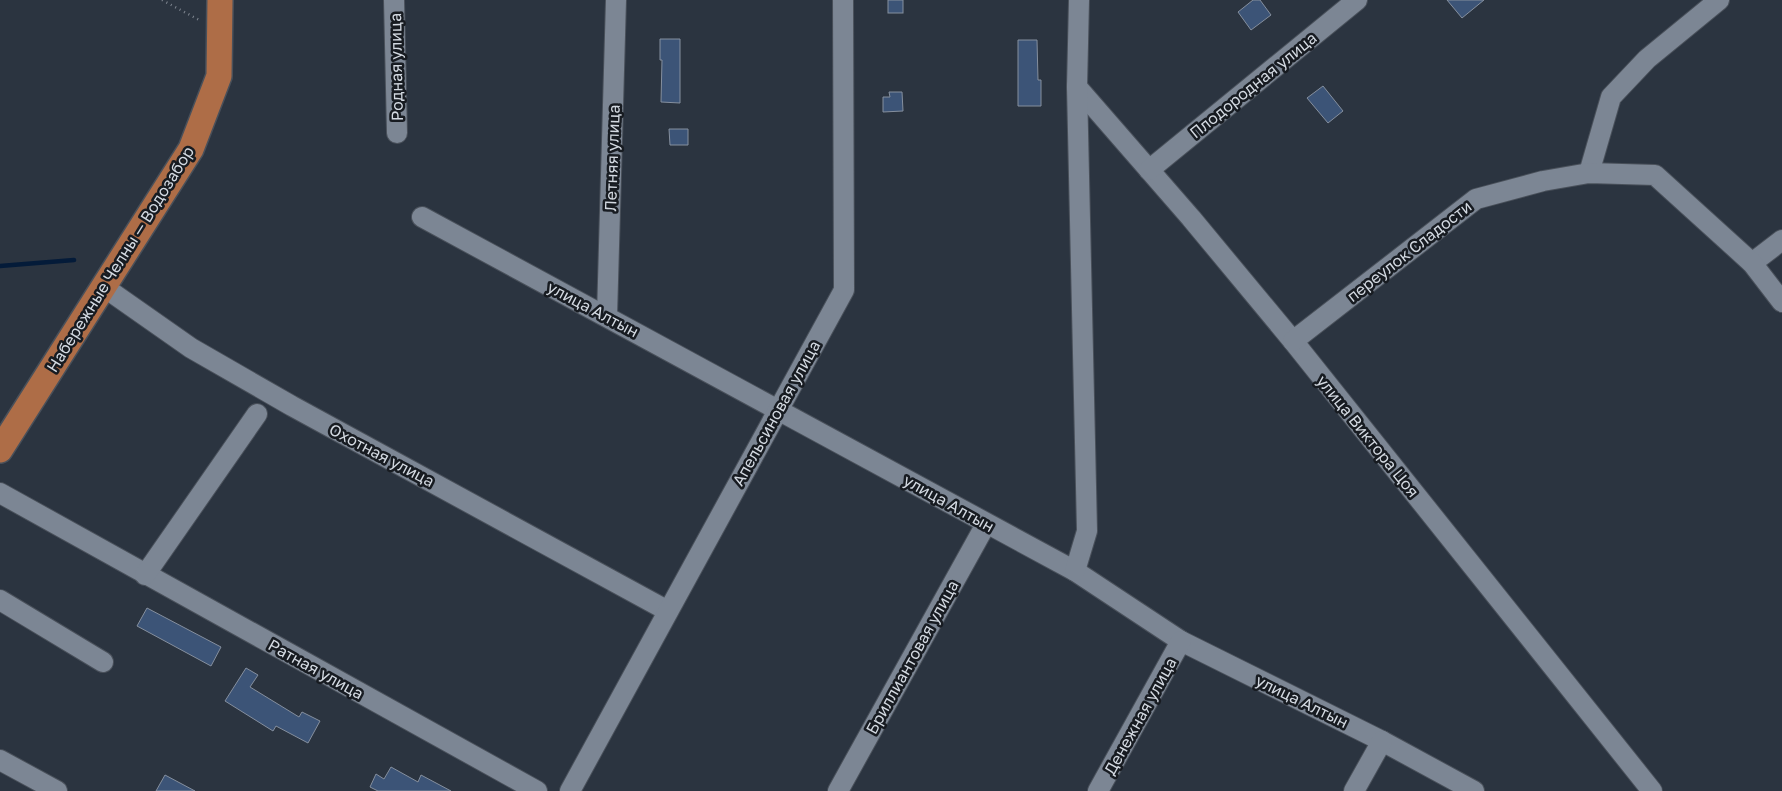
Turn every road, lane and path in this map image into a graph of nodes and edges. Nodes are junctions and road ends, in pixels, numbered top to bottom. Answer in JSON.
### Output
{"nodes":[{"id":1,"x":162,"y":0,"type":"edge"},
{"id":2,"x":220,"y":0,"type":"edge"},
{"id":3,"x":394,"y":0,"type":"edge"},
{"id":4,"x":616,"y":0,"type":"edge"},
{"id":5,"x":843,"y":0,"type":"edge"},
{"id":6,"x":1357,"y":0,"type":"edge"},
{"id":7,"x":1719,"y":0,"type":"edge"},
{"id":8,"x":1080,"y":1,"type":"edge"},
{"id":9,"x":220,"y":31,"type":"junction"},
{"id":10,"x":1077,"y":87,"type":"junction"},
{"id":11,"x":397,"y":133,"type":"dead end"},
{"id":12,"x":1149,"y":170,"type":"junction"},
{"id":13,"x":1589,"y":172,"type":"junction"},
{"id":14,"x":422,"y":217,"type":"dead end"},
{"id":15,"x":1782,"y":240,"type":"edge"},
{"id":16,"x":1752,"y":263,"type":"junction"},
{"id":17,"x":104,"y":286,"type":"junction"},
{"id":18,"x":1782,"y":302,"type":"edge"},
{"id":19,"x":607,"y":316,"type":"junction"},
{"id":20,"x":1293,"y":341,"type":"junction"},
{"id":21,"x":778,"y":410,"type":"junction"},
{"id":22,"x":257,"y":414,"type":"dead end"},
{"id":23,"x":0,"y":450,"type":"edge"},
{"id":24,"x":0,"y":494,"type":"edge"},
{"id":25,"x":986,"y":524,"type":"junction"},
{"id":26,"x":1075,"y":571,"type":"junction"},
{"id":27,"x":145,"y":575,"type":"junction"},
{"id":28,"x":0,"y":600,"type":"edge"},
{"id":29,"x":668,"y":611,"type":"junction"},
{"id":30,"x":1181,"y":641,"type":"junction"},
{"id":31,"x":103,"y":662,"type":"dead end"},
{"id":32,"x":1382,"y":740,"type":"junction"},
{"id":33,"x":0,"y":760,"type":"edge"},
{"id":34,"x":57,"y":791,"type":"edge"},
{"id":35,"x":536,"y":791,"type":"edge"},
{"id":36,"x":570,"y":791,"type":"edge"},
{"id":37,"x":838,"y":791,"type":"edge"},
{"id":38,"x":1098,"y":791,"type":"edge"},
{"id":39,"x":1354,"y":791,"type":"edge"},
{"id":40,"x":1474,"y":791,"type":"edge"},
{"id":41,"x":1652,"y":791,"type":"edge"}],
"edges":[{"from":1,"to":9,"type":"path"},
{"from":2,"to":9,"type":"main road","name":"Набережные Челны — Водозабор"},
{"from":3,"to":11,"type":"street","name":"Родная улица"},
{"from":4,"to":19,"type":"street","name":"Летняя улица"},
{"from":5,"to":21,"type":"street","name":"Апельсиновая улица"},
{"from":6,"to":12,"type":"street","name":"Плодородная улица"},
{"from":7,"to":13,"type":"street"},
{"from":8,"to":10,"type":"street"},
{"from":9,"to":17,"type":"main road","name":"Набережные Челны — Водозабор"},
{"from":10,"to":12,"type":"street","name":"улица Виктора Цоя"},
{"from":10,"to":26,"type":"street"},
{"from":12,"to":20,"type":"street","name":"улица Виктора Цоя"},
{"from":13,"to":16,"type":"street","name":"переулок Сладости"},
{"from":13,"to":20,"type":"street","name":"переулок Сладости"},
{"from":14,"to":19,"type":"street","name":"улица Алтын"},
{"from":15,"to":16,"type":"street"},
{"from":16,"to":18,"type":"street","name":"переулок Сладости"},
{"from":17,"to":23,"type":"main road","name":"Набережные Челны — Водозабор"},
{"from":17,"to":29,"type":"street","name":"Охотная улица"},
{"from":19,"to":21,"type":"street","name":"улица Алтын"},
{"from":20,"to":41,"type":"street","name":"улица Виктора Цоя"},
{"from":21,"to":25,"type":"street","name":"улица Алтын"},
{"from":21,"to":29,"type":"street","name":"Апельсиновая улица"},
{"from":22,"to":27,"type":"street"},
{"from":24,"to":27,"type":"street","name":"Ратная улица"},
{"from":25,"to":26,"type":"street","name":"улица Алтын"},
{"from":25,"to":37,"type":"street","name":"Бриллиантовая улица"},
{"from":26,"to":30,"type":"street","name":"улица Алтын"},
{"from":27,"to":35,"type":"street","name":"Ратная улица"},
{"from":28,"to":31,"type":"street"},
{"from":29,"to":36,"type":"street","name":"Апельсиновая улица"},
{"from":30,"to":32,"type":"street","name":"улица Алтын"},
{"from":30,"to":38,"type":"street","name":"Денежная улица"},
{"from":32,"to":39,"type":"street"},
{"from":32,"to":40,"type":"street","name":"улица Алтын"},
{"from":33,"to":34,"type":"street"}]}
